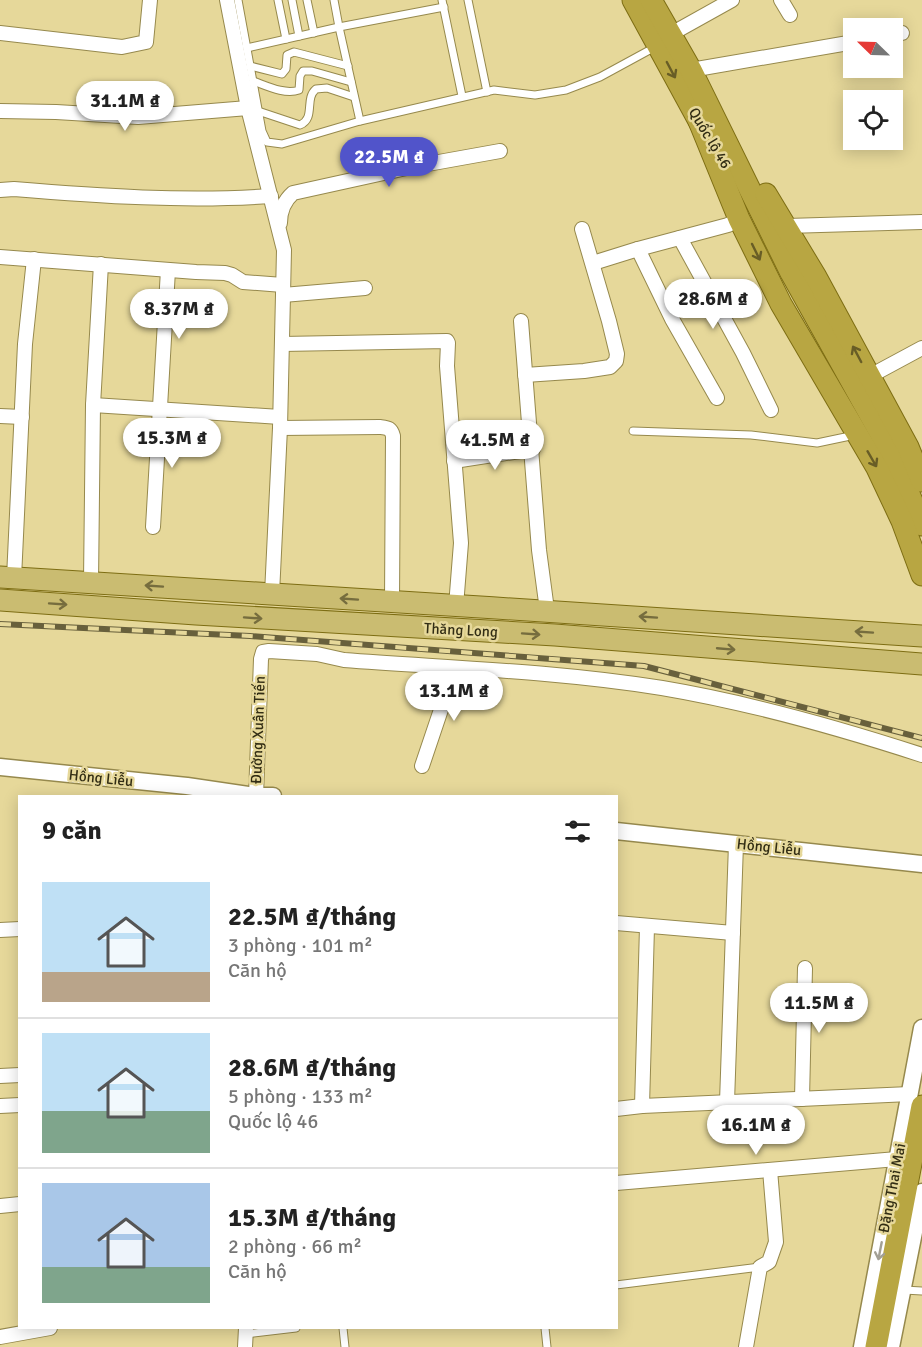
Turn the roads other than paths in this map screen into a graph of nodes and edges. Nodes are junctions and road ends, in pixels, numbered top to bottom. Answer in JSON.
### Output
{"nodes":[{"id":1,"x":150,"y":0,"type":"edge"},
{"id":2,"x":227,"y":0,"type":"edge"},
{"id":3,"x":238,"y":0,"type":"edge"},
{"id":4,"x":278,"y":0,"type":"edge"},
{"id":5,"x":292,"y":0,"type":"edge"},
{"id":6,"x":307,"y":0,"type":"edge"},
{"id":7,"x":334,"y":0,"type":"edge"},
{"id":8,"x":468,"y":0,"type":"edge"},
{"id":9,"x":633,"y":0,"type":"edge"},
{"id":10,"x":651,"y":0,"type":"edge"},
{"id":11,"x":732,"y":0,"type":"edge"},
{"id":12,"x":781,"y":0,"type":"edge"},
{"id":13,"x":443,"y":4,"type":"edge"},
{"id":14,"x":790,"y":15,"type":"dead end"},
{"id":15,"x":339,"y":27,"type":"junction"},
{"id":16,"x":0,"y":33,"type":"edge"},
{"id":17,"x":314,"y":33,"type":"junction"},
{"id":18,"x":299,"y":36,"type":"junction"},
{"id":19,"x":286,"y":39,"type":"junction"},
{"id":20,"x":665,"y":40,"type":"junction"},
{"id":21,"x":843,"y":44,"type":"edge"},
{"id":22,"x":247,"y":48,"type":"junction"},
{"id":23,"x":250,"y":66,"type":"junction"},
{"id":24,"x":348,"y":66,"type":"junction"},
{"id":25,"x":691,"y":70,"type":"junction"},
{"id":26,"x":253,"y":81,"type":"junction"},
{"id":27,"x":351,"y":82,"type":"junction"},
{"id":28,"x":487,"y":92,"type":"junction"},
{"id":29,"x":462,"y":96,"type":"junction"},
{"id":30,"x":354,"y":97,"type":"junction"},
{"id":31,"x":253,"y":110,"type":"junction"},
{"id":32,"x":0,"y":111,"type":"edge"},
{"id":33,"x":360,"y":121,"type":"junction"},
{"id":34,"x":709,"y":123,"type":"junction"},
{"id":35,"x":500,"y":151,"type":"dead end"},
{"id":36,"x":0,"y":190,"type":"edge"},
{"id":37,"x":271,"y":196,"type":"junction"},
{"id":38,"x":739,"y":219,"type":"junction"},
{"id":39,"x":922,"y":222,"type":"edge"},
{"id":40,"x":787,"y":226,"type":"junction"},
{"id":41,"x":582,"y":229,"type":"dead end"},
{"id":42,"x":279,"y":231,"type":"junction"},
{"id":43,"x":680,"y":238,"type":"junction"},
{"id":44,"x":638,"y":249,"type":"junction"},
{"id":45,"x":0,"y":257,"type":"edge"},
{"id":46,"x":33,"y":259,"type":"junction"},
{"id":47,"x":592,"y":263,"type":"junction"},
{"id":48,"x":101,"y":264,"type":"junction"},
{"id":49,"x":168,"y":270,"type":"junction"},
{"id":50,"x":365,"y":288,"type":"dead end"},
{"id":51,"x":283,"y":290,"type":"junction"},
{"id":52,"x":521,"y":321,"type":"dead end"},
{"id":53,"x":282,"y":345,"type":"junction"},
{"id":54,"x":922,"y":348,"type":"edge"},
{"id":55,"x":525,"y":375,"type":"junction"},
{"id":56,"x":862,"y":382,"type":"junction"},
{"id":57,"x":717,"y":398,"type":"dead end"},
{"id":58,"x":93,"y":405,"type":"junction"},
{"id":59,"x":159,"y":409,"type":"junction"},
{"id":60,"x":771,"y":410,"type":"dead end"},
{"id":61,"x":0,"y":416,"type":"edge"},
{"id":62,"x":22,"y":417,"type":"junction"},
{"id":63,"x":280,"y":423,"type":"junction"},
{"id":64,"x":633,"y":431,"type":"dead end"},
{"id":65,"x":858,"y":435,"type":"junction"},
{"id":66,"x":532,"y":449,"type":"junction"},
{"id":67,"x":454,"y":461,"type":"junction"},
{"id":68,"x":922,"y":480,"type":"edge"},
{"id":69,"x":922,"y":525,"type":"edge"},
{"id":70,"x":153,"y":527,"type":"dead end"},
{"id":71,"x":922,"y":574,"type":"edge"},
{"id":72,"x":7,"y":577,"type":"edge"},
{"id":73,"x":91,"y":582,"type":"junction"},
{"id":74,"x":272,"y":594,"type":"junction"},
{"id":75,"x":0,"y":600,"type":"edge"},
{"id":76,"x":392,"y":603,"type":"junction"},
{"id":77,"x":456,"y":606,"type":"junction"},
{"id":78,"x":547,"y":610,"type":"junction"},
{"id":79,"x":391,"y":626,"type":"junction"},
{"id":80,"x":922,"y":636,"type":"edge"},
{"id":81,"x":922,"y":664,"type":"edge"},
{"id":82,"x":455,"y":668,"type":"junction"},
{"id":83,"x":922,"y":755,"type":"edge"},
{"id":84,"x":422,"y":766,"type":"dead end"},
{"id":85,"x":0,"y":767,"type":"edge"},
{"id":86,"x":249,"y":795,"type":"edge"},
{"id":87,"x":256,"y":795,"type":"edge"},
{"id":88,"x":618,"y":831,"type":"edge"},
{"id":89,"x":736,"y":844,"type":"junction"},
{"id":90,"x":922,"y":864,"type":"edge"},
{"id":91,"x":618,"y":923,"type":"edge"},
{"id":92,"x":647,"y":927,"type":"junction"},
{"id":93,"x":18,"y":929,"type":"edge"},
{"id":94,"x":0,"y":930,"type":"edge"},
{"id":95,"x":733,"y":933,"type":"junction"},
{"id":96,"x":805,"y":968,"type":"dead end"},
{"id":97,"x":922,"y":1028,"type":"edge"},
{"id":98,"x":18,"y":1075,"type":"edge"},
{"id":99,"x":0,"y":1076,"type":"edge"},
{"id":100,"x":802,"y":1099,"type":"junction"},
{"id":101,"x":727,"y":1102,"type":"junction"},
{"id":102,"x":18,"y":1105,"type":"edge"},
{"id":103,"x":0,"y":1106,"type":"edge"},
{"id":104,"x":642,"y":1106,"type":"junction"},
{"id":105,"x":917,"y":1107,"type":"edge"},
{"id":106,"x":618,"y":1109,"type":"edge"},
{"id":107,"x":897,"y":1159,"type":"junction"},
{"id":108,"x":770,"y":1170,"type":"junction"},
{"id":109,"x":618,"y":1183,"type":"edge"},
{"id":110,"x":922,"y":1192,"type":"edge"},
{"id":111,"x":18,"y":1204,"type":"edge"},
{"id":112,"x":0,"y":1206,"type":"edge"},
{"id":113,"x":760,"y":1266,"type":"junction"},
{"id":114,"x":618,"y":1285,"type":"edge"},
{"id":115,"x":901,"y":1290,"type":"junction"},
{"id":116,"x":922,"y":1291,"type":"edge"},
{"id":117,"x":44,"y":1329,"type":"edge"},
{"id":118,"x":290,"y":1329,"type":"edge"},
{"id":119,"x":343,"y":1329,"type":"edge"},
{"id":120,"x":545,"y":1329,"type":"edge"},
{"id":121,"x":246,"y":1336,"type":"edge"},
{"id":122,"x":0,"y":1337,"type":"edge"},
{"id":123,"x":345,"y":1347,"type":"edge"},
{"id":124,"x":548,"y":1347,"type":"edge"},
{"id":125,"x":746,"y":1347,"type":"edge"},
{"id":126,"x":862,"y":1347,"type":"edge"},
{"id":127,"x":876,"y":1347,"type":"edge"},
{"id":128,"x":891,"y":1347,"type":"edge"}],
"edges":[{"from":1,"to":16,"type":"street"},
{"from":2,"to":31,"type":"street"},
{"from":3,"to":22,"type":"lane"},
{"from":4,"to":19,"type":"lane"},
{"from":5,"to":18,"type":"lane"},
{"from":6,"to":17,"type":"lane"},
{"from":7,"to":15,"type":"lane"},
{"from":8,"to":28,"type":"lane"},
{"from":9,"to":20,"type":"highway","name":"Quốc lộ 46"},
{"from":10,"to":20,"type":"highway","name":"Quốc lộ 46"},
{"from":11,"to":20,"type":"street"},
{"from":12,"to":14,"type":"street"},
{"from":13,"to":15,"type":"lane"},
{"from":13,"to":29,"type":"lane"},
{"from":15,"to":17,"type":"lane"},
{"from":15,"to":24,"type":"lane"},
{"from":17,"to":18,"type":"lane"},
{"from":18,"to":19,"type":"lane"},
{"from":19,"to":22,"type":"lane"},
{"from":20,"to":25,"type":"highway","name":"Quốc lộ 46"},
{"from":20,"to":28,"type":"lane"},
{"from":20,"to":34,"type":"highway","name":"Quốc lộ 46","one_way":true},
{"from":21,"to":25,"type":"street"},
{"from":22,"to":23,"type":"lane"},
{"from":23,"to":24,"type":"lane"},
{"from":23,"to":26,"type":"lane"},
{"from":24,"to":27,"type":"lane"},
{"from":25,"to":34,"type":"highway","name":"Quốc lộ 46"},
{"from":26,"to":27,"type":"lane"},
{"from":26,"to":31,"type":"lane"},
{"from":27,"to":30,"type":"lane"},
{"from":28,"to":29,"type":"lane"},
{"from":29,"to":33,"type":"lane"},
{"from":30,"to":31,"type":"lane"},
{"from":30,"to":33,"type":"lane"},
{"from":31,"to":32,"type":"street"},
{"from":31,"to":33,"type":"lane"},
{"from":31,"to":37,"type":"street"},
{"from":34,"to":38,"type":"highway"},
{"from":34,"to":40,"type":"highway"},
{"from":34,"to":56,"type":"highway","name":"Quốc lộ 46"},
{"from":35,"to":42,"type":"street"},
{"from":36,"to":37,"type":"street"},
{"from":37,"to":42,"type":"street"},
{"from":38,"to":43,"type":"street"},
{"from":38,"to":65,"type":"highway","one_way":true},
{"from":39,"to":40,"type":"street"},
{"from":56,"to":40,"type":"highway","one_way":true},
{"from":41,"to":47,"type":"street"},
{"from":42,"to":51,"type":"street"},
{"from":43,"to":44,"type":"street"},
{"from":43,"to":60,"type":"street"},
{"from":44,"to":47,"type":"street"},
{"from":44,"to":57,"type":"street"},
{"from":45,"to":46,"type":"street"},
{"from":46,"to":48,"type":"street"},
{"from":46,"to":62,"type":"street"},
{"from":47,"to":55,"type":"street"},
{"from":48,"to":49,"type":"street"},
{"from":48,"to":58,"type":"street"},
{"from":49,"to":51,"type":"street"},
{"from":49,"to":59,"type":"street"},
{"from":50,"to":51,"type":"street"},
{"from":51,"to":53,"type":"street"},
{"from":52,"to":55,"type":"street"},
{"from":53,"to":63,"type":"street"},
{"from":53,"to":67,"type":"street"},
{"from":54,"to":56,"type":"street"},
{"from":55,"to":66,"type":"street"},
{"from":56,"to":68,"type":"highway"},
{"from":56,"to":69,"type":"highway"},
{"from":58,"to":59,"type":"street"},
{"from":58,"to":73,"type":"street"},
{"from":59,"to":63,"type":"street"},
{"from":59,"to":70,"type":"street"},
{"from":61,"to":62,"type":"street"},
{"from":62,"to":72,"type":"street"},
{"from":63,"to":74,"type":"street"},
{"from":63,"to":76,"type":"street"},
{"from":64,"to":65,"type":"lane"},
{"from":65,"to":71,"type":"highway","one_way":true},
{"from":66,"to":67,"type":"street"},
{"from":66,"to":78,"type":"street"},
{"from":67,"to":77,"type":"street"},
{"from":72,"to":73,"type":"main road","name":"Thăng Long"},
{"from":74,"to":73,"type":"main road","name":"Thăng Long","one_way":true},
{"from":76,"to":74,"type":"main road","name":"Thăng Long","one_way":true},
{"from":75,"to":79,"type":"main road","name":"Thăng Long","one_way":true},
{"from":76,"to":77,"type":"main road","name":"Thăng Long"},
{"from":76,"to":79,"type":"main road"},
{"from":77,"to":78,"type":"main road","name":"Thăng Long"},
{"from":80,"to":78,"type":"main road","name":"Thăng Long","one_way":true},
{"from":79,"to":81,"type":"main road","name":"Thăng Long","one_way":true},
{"from":82,"to":83,"type":"street"},
{"from":82,"to":84,"type":"street"},
{"from":82,"to":87,"type":"street","name":"Đường Xuân Tiến"},
{"from":85,"to":86,"type":"street","name":"Hồng Liễu"},
{"from":88,"to":89,"type":"street","name":"Hồng Liễu"},
{"from":89,"to":90,"type":"street","name":"Hồng Liễu"},
{"from":89,"to":95,"type":"street"},
{"from":91,"to":92,"type":"street"},
{"from":92,"to":95,"type":"street"},
{"from":92,"to":104,"type":"street"},
{"from":93,"to":94,"type":"street"},
{"from":95,"to":101,"type":"street"},
{"from":96,"to":100,"type":"street"},
{"from":97,"to":105,"type":"street","name":"Đặng Thai Mai"},
{"from":98,"to":99,"type":"street"},
{"from":100,"to":101,"type":"street"},
{"from":100,"to":105,"type":"street"},
{"from":101,"to":104,"type":"street"},
{"from":102,"to":103,"type":"street"},
{"from":104,"to":106,"type":"street"},
{"from":105,"to":107,"type":"street","name":"Đặng Thai Mai"},
{"from":105,"to":127,"type":"highway","name":"Đặng Thai Mai"},
{"from":107,"to":108,"type":"street"},
{"from":107,"to":126,"type":"street","name":"Đặng Thai Mai","one_way":true},
{"from":108,"to":109,"type":"street"},
{"from":108,"to":113,"type":"street"},
{"from":110,"to":115,"type":"street","name":"Đặng Thai Mai"},
{"from":111,"to":112,"type":"street"},
{"from":113,"to":114,"type":"lane"},
{"from":113,"to":125,"type":"street"},
{"from":115,"to":116,"type":"lane"},
{"from":115,"to":128,"type":"street","name":"Đặng Thai Mai"},
{"from":117,"to":122,"type":"street"},
{"from":118,"to":121,"type":"lane"},
{"from":119,"to":123,"type":"lane"},
{"from":120,"to":124,"type":"lane"}]}
